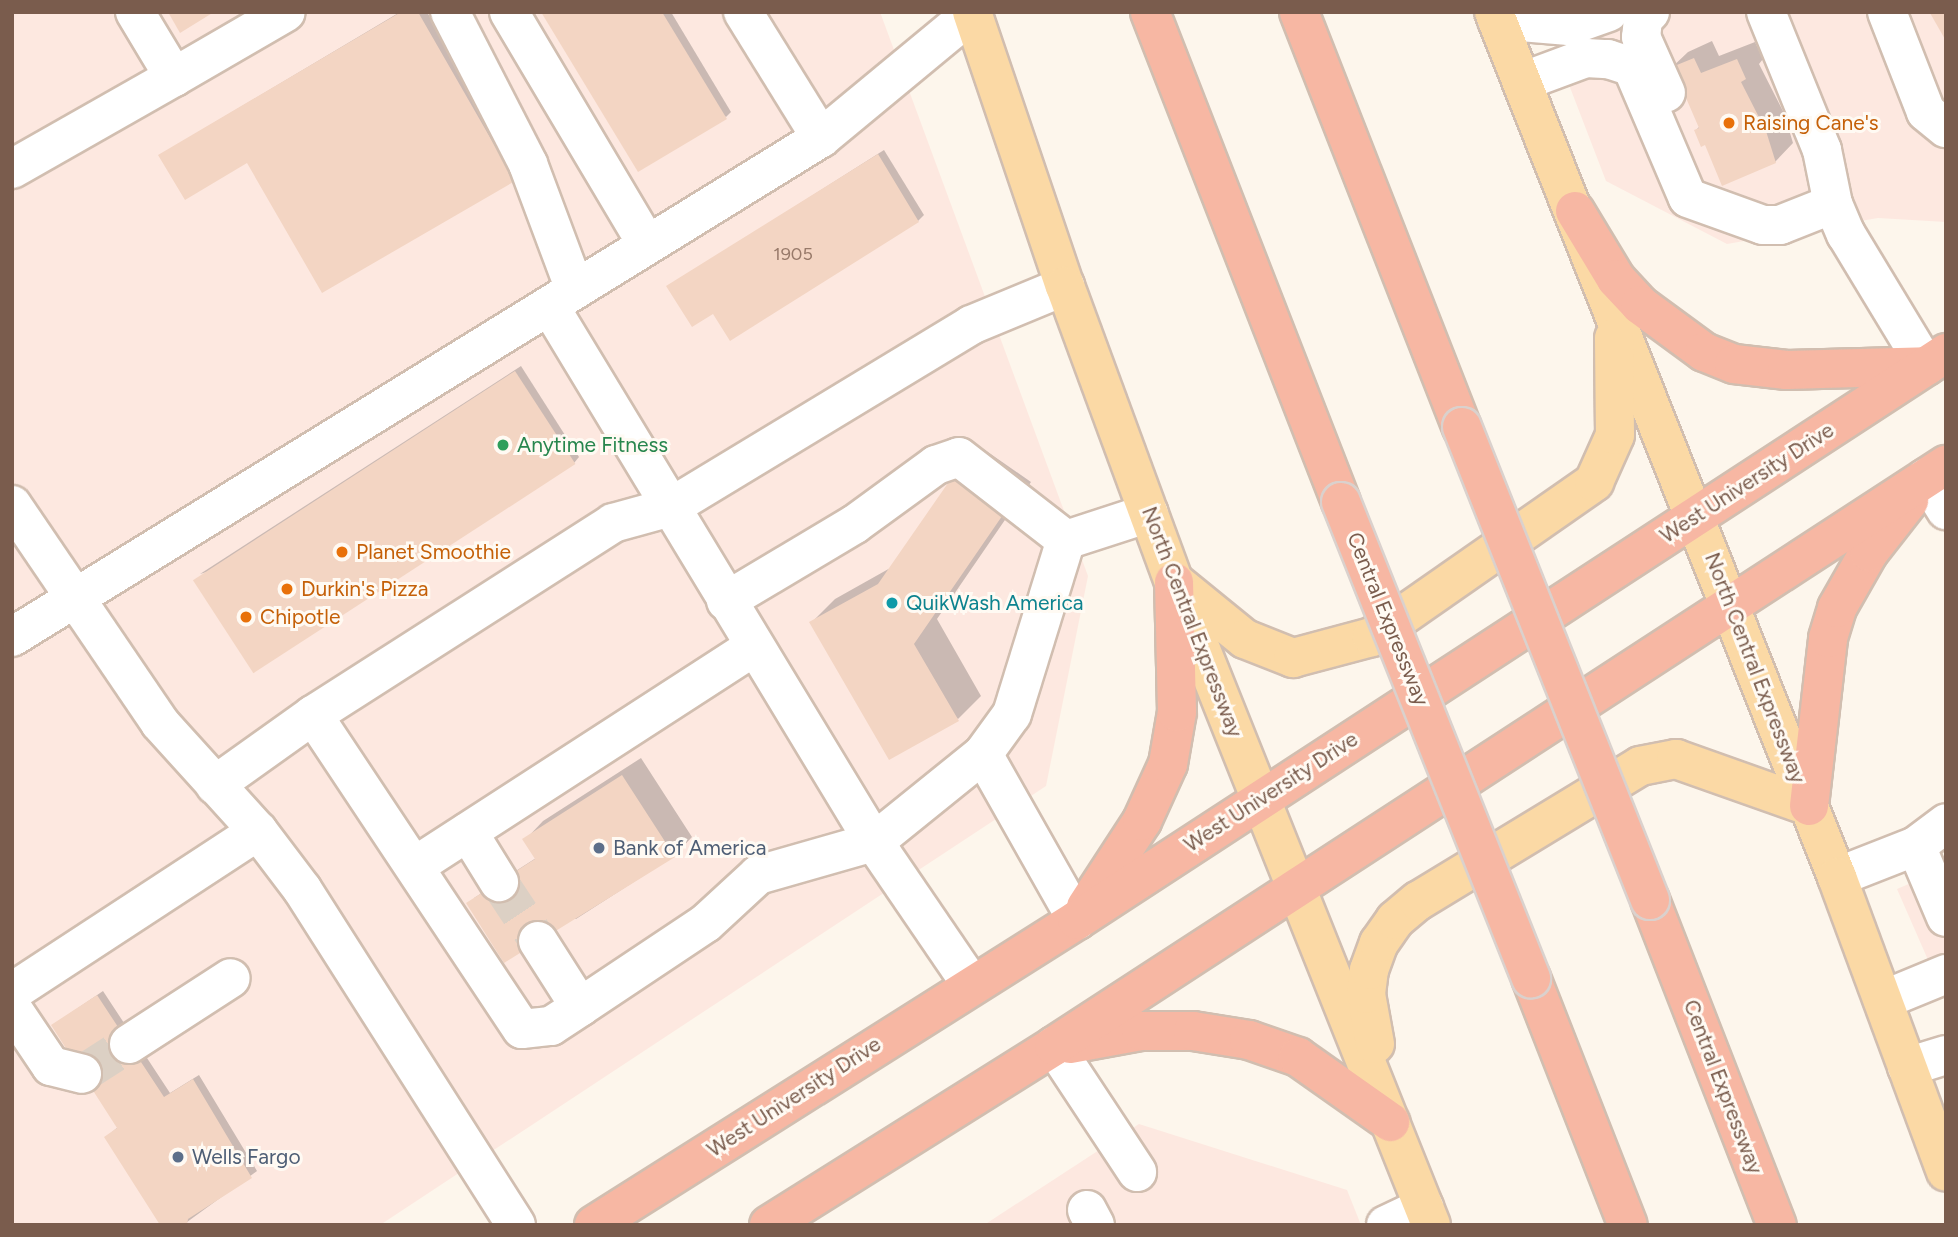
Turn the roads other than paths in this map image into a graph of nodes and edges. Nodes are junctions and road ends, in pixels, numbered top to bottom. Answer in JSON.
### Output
{"nodes":[{"id":1,"x":135,"y":12,"type":"edge"},
{"id":2,"x":286,"y":12,"type":"edge"},
{"id":3,"x":450,"y":12,"type":"edge"},
{"id":4,"x":509,"y":12,"type":"edge"},
{"id":5,"x":743,"y":12,"type":"edge"},
{"id":6,"x":972,"y":12,"type":"edge"},
{"id":7,"x":1299,"y":12,"type":"edge"},
{"id":8,"x":1609,"y":12,"type":"edge"},
{"id":9,"x":1619,"y":12,"type":"edge"},
{"id":10,"x":1650,"y":12,"type":"edge"},
{"id":11,"x":1736,"y":12,"type":"edge"},
{"id":12,"x":1766,"y":12,"type":"edge"},
{"id":13,"x":1887,"y":12,"type":"edge"},
{"id":14,"x":1496,"y":16,"type":"edge"},
{"id":15,"x":1153,"y":22,"type":"edge"},
{"id":16,"x":1632,"y":67,"type":"junction"},
{"id":17,"x":174,"y":77,"type":"junction"},
{"id":18,"x":1524,"y":81,"type":"junction"},
{"id":19,"x":1946,"y":128,"type":"edge"},
{"id":20,"x":821,"y":138,"type":"junction"},
{"id":21,"x":12,"y":169,"type":"edge"},
{"id":22,"x":1833,"y":204,"type":"junction"},
{"id":23,"x":1717,"y":209,"type":"junction"},
{"id":24,"x":1575,"y":211,"type":"junction"},
{"id":25,"x":648,"y":244,"type":"junction"},
{"id":26,"x":1065,"y":286,"type":"junction"},
{"id":27,"x":563,"y":299,"type":"junction"},
{"id":28,"x":1612,"y":307,"type":"junction"},
{"id":29,"x":1936,"y":359,"type":"edge"},
{"id":30,"x":1939,"y":484,"type":"edge"},
{"id":31,"x":12,"y":506,"type":"edge"},
{"id":32,"x":671,"y":507,"type":"junction"},
{"id":33,"x":1149,"y":513,"type":"junction"},
{"id":34,"x":1696,"y":517,"type":"junction"},
{"id":35,"x":1066,"y":540,"type":"junction"},
{"id":36,"x":1174,"y":582,"type":"junction"},
{"id":37,"x":74,"y":600,"type":"junction"},
{"id":38,"x":726,"y":601,"type":"junction"},
{"id":39,"x":1730,"y":607,"type":"junction"},
{"id":40,"x":12,"y":637,"type":"edge"},
{"id":41,"x":754,"y":647,"type":"junction"},
{"id":42,"x":313,"y":715,"type":"junction"},
{"id":43,"x":983,"y":754,"type":"junction"},
{"id":44,"x":215,"y":785,"type":"junction"},
{"id":45,"x":1261,"y":799,"type":"junction"},
{"id":46,"x":1809,"y":806,"type":"junction"},
{"id":47,"x":1946,"y":823,"type":"edge"},
{"id":48,"x":258,"y":831,"type":"junction"},
{"id":49,"x":468,"y":832,"type":"junction"},
{"id":50,"x":874,"y":842,"type":"junction"},
{"id":51,"x":1916,"y":846,"type":"junction"},
{"id":52,"x":415,"y":866,"type":"junction"},
{"id":53,"x":1837,"y":877,"type":"junction"},
{"id":54,"x":499,"y":882,"type":"tunnel mouth"},
{"id":55,"x":1295,"y":888,"type":"junction"},
{"id":56,"x":1946,"y":917,"type":"edge"},
{"id":57,"x":1077,"y":920,"type":"junction"},
{"id":58,"x":538,"y":941,"type":"tunnel mouth"},
{"id":59,"x":1946,"y":974,"type":"edge"},
{"id":60,"x":231,"y":978,"type":"dead end"},
{"id":61,"x":971,"y":984,"type":"junction"},
{"id":62,"x":12,"y":992,"type":"edge"},
{"id":63,"x":1883,"y":1000,"type":"junction"},
{"id":64,"x":580,"y":1007,"type":"junction"},
{"id":65,"x":12,"y":1008,"type":"edge"},
{"id":66,"x":129,"y":1044,"type":"tunnel mouth"},
{"id":67,"x":1054,"y":1046,"type":"junction"},
{"id":68,"x":1946,"y":1055,"type":"edge"},
{"id":69,"x":1907,"y":1067,"type":"junction"},
{"id":70,"x":82,"y":1074,"type":"dead end"},
{"id":71,"x":1390,"y":1122,"type":"junction"},
{"id":72,"x":1942,"y":1149,"type":"edge"},
{"id":73,"x":1137,"y":1172,"type":"dead end"},
{"id":74,"x":1428,"y":1216,"type":"edge"},
{"id":75,"x":516,"y":1225,"type":"edge"},
{"id":76,"x":594,"y":1225,"type":"edge"},
{"id":77,"x":769,"y":1225,"type":"edge"},
{"id":78,"x":1386,"y":1225,"type":"edge"},
{"id":79,"x":1628,"y":1225,"type":"edge"},
{"id":80,"x":1777,"y":1225,"type":"edge"}],
"edges":[{"from":1,"to":17,"type":"lane"},
{"from":2,"to":17,"type":"lane"},
{"from":3,"to":27,"type":"lane"},
{"from":4,"to":25,"type":"lane"},
{"from":5,"to":20,"type":"lane"},
{"from":6,"to":20,"type":"lane"},
{"from":6,"to":26,"type":"main road","name":"North Central Expressway"},
{"from":7,"to":80,"type":"highway","name":"Central Expressway","bridge":true},
{"from":8,"to":14,"type":"lane"},
{"from":9,"to":16,"type":"lane"},
{"from":10,"to":23,"type":"lane"},
{"from":11,"to":22,"type":"lane"},
{"from":12,"to":22,"type":"lane"},
{"from":13,"to":19,"type":"lane"},
{"from":14,"to":18,"type":"main road","name":"North Central Expressway"},
{"from":15,"to":79,"type":"highway","name":"Central Expressway","bridge":true},
{"from":16,"to":18,"type":"lane"},
{"from":16,"to":23,"type":"lane"},
{"from":17,"to":21,"type":"lane"},
{"from":18,"to":24,"type":"main road","name":"North Central Expressway"},
{"from":20,"to":25,"type":"lane"},
{"from":22,"to":23,"type":"lane"},
{"from":22,"to":29,"type":"lane"},
{"from":24,"to":28,"type":"main road","name":"North Central Expressway"},
{"from":24,"to":29,"type":"highway"},
{"from":25,"to":27,"type":"lane"},
{"from":26,"to":32,"type":"lane"},
{"from":26,"to":33,"type":"main road","name":"North Central Expressway"},
{"from":27,"to":32,"type":"lane"},
{"from":27,"to":37,"type":"lane"},
{"from":28,"to":34,"type":"main road","name":"North Central Expressway"},
{"from":28,"to":36,"type":"main road"},
{"from":29,"to":34,"type":"highway","name":"West University Drive"},
{"from":30,"to":39,"type":"highway"},
{"from":30,"to":46,"type":"highway"},
{"from":31,"to":37,"type":"lane"},
{"from":32,"to":38,"type":"lane"},
{"from":32,"to":42,"type":"lane"},
{"from":33,"to":35,"type":"lane"},
{"from":33,"to":36,"type":"main road","name":"North Central Expressway"},
{"from":34,"to":39,"type":"main road","name":"North Central Expressway"},
{"from":34,"to":45,"type":"highway","name":"West University Drive"},
{"from":35,"to":38,"type":"lane"},
{"from":35,"to":43,"type":"lane"},
{"from":36,"to":45,"type":"main road","name":"North Central Expressway"},
{"from":36,"to":57,"type":"highway"},
{"from":37,"to":40,"type":"lane"},
{"from":37,"to":44,"type":"lane"},
{"from":38,"to":41,"type":"lane"},
{"from":39,"to":46,"type":"main road","name":"North Central Expressway"},
{"from":39,"to":55,"type":"highway"},
{"from":41,"to":49,"type":"lane"},
{"from":41,"to":50,"type":"lane"},
{"from":42,"to":44,"type":"lane"},
{"from":42,"to":52,"type":"lane"},
{"from":43,"to":50,"type":"lane"},
{"from":43,"to":57,"type":"lane"},
{"from":44,"to":48,"type":"lane"},
{"from":45,"to":55,"type":"main road","name":"North Central Expressway"},
{"from":45,"to":57,"type":"highway","name":"West University Drive"},
{"from":46,"to":53,"type":"main road","name":"North Central Expressway"},
{"from":46,"to":71,"type":"main road"},
{"from":47,"to":51,"type":"lane"},
{"from":48,"to":62,"type":"lane"},
{"from":48,"to":75,"type":"lane"},
{"from":49,"to":52,"type":"lane"},
{"from":49,"to":54,"type":"lane"},
{"from":50,"to":61,"type":"lane"},
{"from":50,"to":64,"type":"lane"},
{"from":51,"to":53,"type":"lane"},
{"from":51,"to":56,"type":"lane"},
{"from":52,"to":64,"type":"lane"},
{"from":53,"to":63,"type":"main road","name":"North Central Expressway"},
{"from":55,"to":67,"type":"highway"},
{"from":55,"to":71,"type":"main road","name":"North Central Expressway"},
{"from":57,"to":61,"type":"highway","name":"West University Drive"},
{"from":58,"to":64,"type":"lane"},
{"from":59,"to":63,"type":"lane"},
{"from":60,"to":66,"type":"lane"},
{"from":61,"to":76,"type":"highway","name":"West University Drive"},
{"from":63,"to":69,"type":"main road","name":"North Central Expressway"},
{"from":65,"to":70,"type":"lane"},
{"from":67,"to":71,"type":"highway"},
{"from":67,"to":73,"type":"lane"},
{"from":67,"to":77,"type":"highway"},
{"from":68,"to":69,"type":"lane"},
{"from":69,"to":72,"type":"main road","name":"North Central Expressway"},
{"from":71,"to":74,"type":"main road","name":"North Central Expressway"},
{"from":74,"to":78,"type":"lane"}]}
